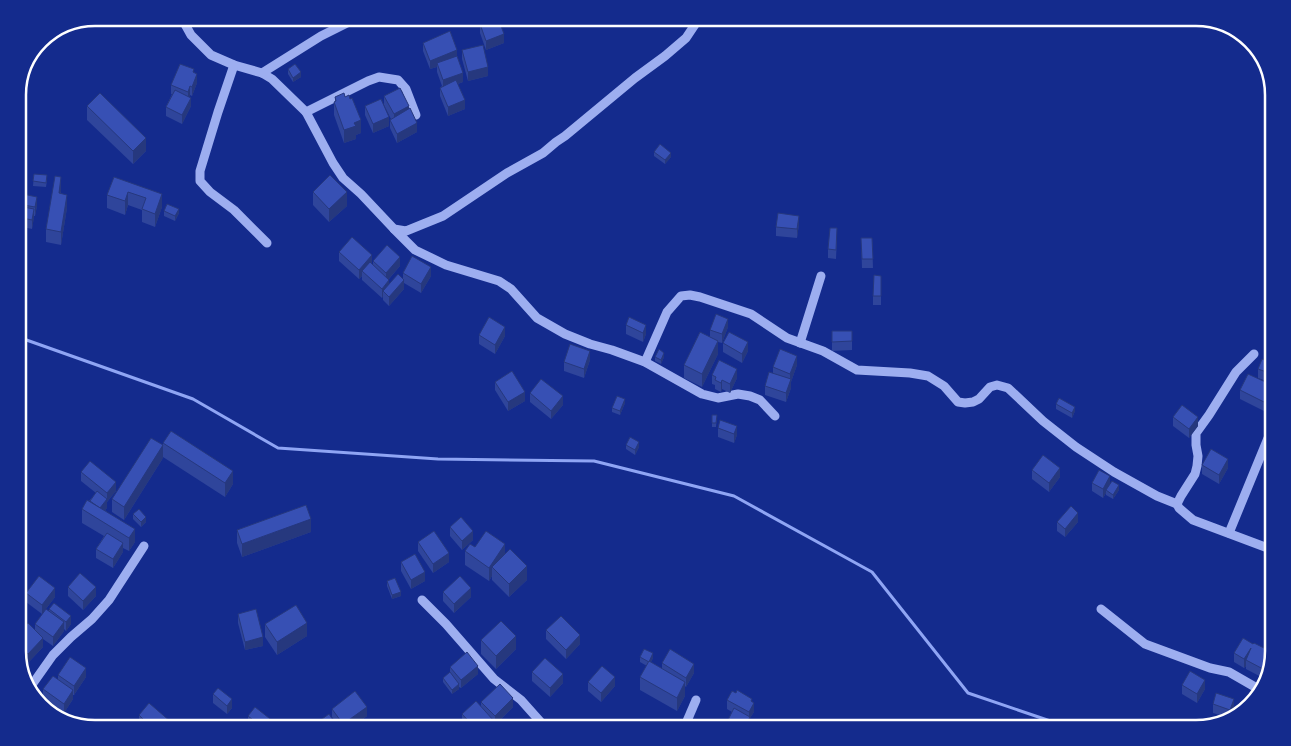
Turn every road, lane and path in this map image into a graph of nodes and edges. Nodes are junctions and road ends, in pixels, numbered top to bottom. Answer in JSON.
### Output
{"nodes":[{"id":1,"x":186,"y":26,"type":"edge"},
{"id":2,"x":342,"y":26,"type":"edge"},
{"id":3,"x":694,"y":26,"type":"edge"},
{"id":4,"x":234,"y":64,"type":"junction"},
{"id":5,"x":262,"y":73,"type":"junction"},
{"id":6,"x":306,"y":112,"type":"junction"},
{"id":7,"x":416,"y":115,"type":"edge"},
{"id":8,"x":394,"y":229,"type":"junction"},
{"id":9,"x":268,"y":243,"type":"dead end"},
{"id":10,"x":821,"y":276,"type":"dead end"},
{"id":11,"x":800,"y":343,"type":"junction"},
{"id":12,"x":1254,"y":354,"type":"dead end"},
{"id":13,"x":645,"y":362,"type":"junction"},
{"id":14,"x":775,"y":416,"type":"dead end"},
{"id":15,"x":1265,"y":445,"type":"edge"},
{"id":16,"x":1177,"y":504,"type":"junction"},
{"id":17,"x":1229,"y":533,"type":"junction"},
{"id":18,"x":144,"y":546,"type":"dead end"},
{"id":19,"x":1265,"y":547,"type":"edge"},
{"id":20,"x":422,"y":600,"type":"dead end"},
{"id":21,"x":1101,"y":609,"type":"dead end"},
{"id":22,"x":34,"y":682,"type":"edge"},
{"id":23,"x":1254,"y":686,"type":"edge"},
{"id":24,"x":696,"y":700,"type":"dead end"},
{"id":25,"x":539,"y":720,"type":"edge"},
{"id":26,"x":687,"y":720,"type":"edge"}],
"edges":[{"from":1,"to":4,"type":"street"},
{"from":2,"to":5,"type":"street"},
{"from":3,"to":8,"type":"street"},
{"from":4,"to":5,"type":"street"},
{"from":4,"to":9,"type":"street"},
{"from":5,"to":6,"type":"street"},
{"from":6,"to":7,"type":"street"},
{"from":6,"to":8,"type":"street"},
{"from":8,"to":13,"type":"street"},
{"from":10,"to":11,"type":"street"},
{"from":11,"to":13,"type":"street"},
{"from":11,"to":16,"type":"street"},
{"from":12,"to":16,"type":"street"},
{"from":13,"to":14,"type":"street"},
{"from":15,"to":17,"type":"street"},
{"from":16,"to":17,"type":"street"},
{"from":17,"to":19,"type":"street"},
{"from":18,"to":22,"type":"street"},
{"from":20,"to":25,"type":"street"},
{"from":21,"to":23,"type":"street"},
{"from":24,"to":26,"type":"street"}]}
